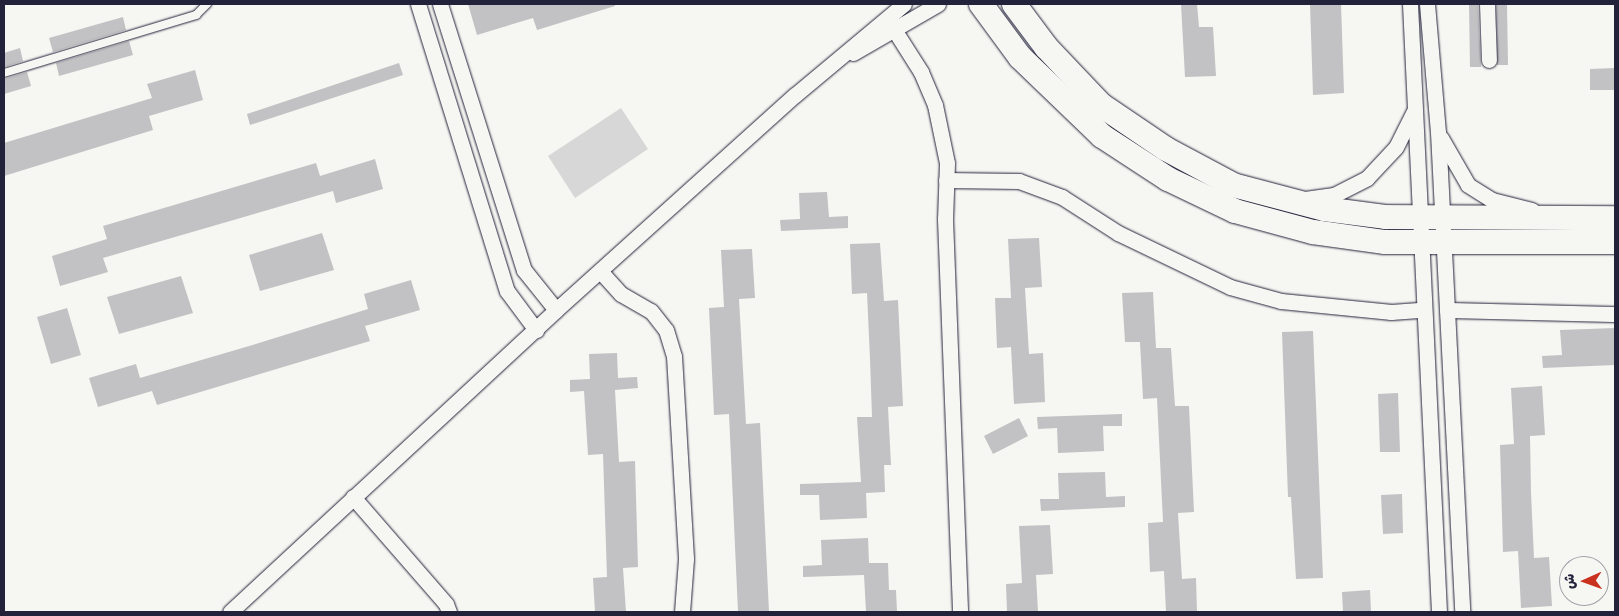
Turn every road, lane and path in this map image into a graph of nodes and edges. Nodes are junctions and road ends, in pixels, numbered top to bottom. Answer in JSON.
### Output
{"nodes":[{"id":1,"x":207,"y":4,"type":"edge"},
{"id":2,"x":418,"y":4,"type":"edge"},
{"id":3,"x":440,"y":4,"type":"edge"},
{"id":4,"x":891,"y":4,"type":"edge"},
{"id":5,"x":904,"y":4,"type":"edge"},
{"id":6,"x":938,"y":4,"type":"edge"},
{"id":7,"x":981,"y":4,"type":"edge"},
{"id":8,"x":1014,"y":4,"type":"edge"},
{"id":9,"x":1410,"y":4,"type":"edge"},
{"id":10,"x":1428,"y":4,"type":"edge"},
{"id":11,"x":1487,"y":4,"type":"edge"},
{"id":12,"x":877,"y":24,"type":"junction"},
{"id":13,"x":895,"y":31,"type":"junction"},
{"id":14,"x":1489,"y":60,"type":"dead end"},
{"id":15,"x":834,"y":62,"type":"junction"},
{"id":16,"x":4,"y":73,"type":"edge"},
{"id":17,"x":1415,"y":110,"type":"junction"},
{"id":18,"x":1438,"y":132,"type":"junction"},
{"id":19,"x":946,"y":180,"type":"junction"},
{"id":20,"x":1283,"y":200,"type":"junction"},
{"id":21,"x":1573,"y":218,"type":"junction"},
{"id":22,"x":1615,"y":218,"type":"edge"},
{"id":23,"x":1431,"y":230,"type":"junction"},
{"id":24,"x":1615,"y":242,"type":"edge"},
{"id":25,"x":601,"y":272,"type":"junction"},
{"id":26,"x":556,"y":310,"type":"junction"},
{"id":27,"x":1422,"y":310,"type":"junction"},
{"id":28,"x":1448,"y":310,"type":"junction"},
{"id":29,"x":1615,"y":314,"type":"edge"},
{"id":30,"x":536,"y":330,"type":"junction"},
{"id":31,"x":353,"y":497,"type":"junction"},
{"id":32,"x":230,"y":612,"type":"edge"},
{"id":33,"x":449,"y":612,"type":"edge"},
{"id":34,"x":682,"y":612,"type":"edge"},
{"id":35,"x":960,"y":612,"type":"edge"},
{"id":36,"x":1439,"y":612,"type":"edge"},
{"id":37,"x":1462,"y":612,"type":"edge"}],
"edges":[{"from":1,"to":16,"type":"lane"},
{"from":2,"to":30,"type":"street"},
{"from":3,"to":26,"type":"street"},
{"from":4,"to":12,"type":"street"},
{"from":5,"to":12,"type":"street"},
{"from":6,"to":13,"type":"street"},
{"from":7,"to":23,"type":"main road"},
{"from":8,"to":20,"type":"main road"},
{"from":9,"to":17,"type":"street"},
{"from":10,"to":18,"type":"street"},
{"from":11,"to":14,"type":"street"},
{"from":12,"to":15,"type":"street"},
{"from":13,"to":15,"type":"street"},
{"from":13,"to":19,"type":"street"},
{"from":15,"to":25,"type":"street"},
{"from":17,"to":20,"type":"street"},
{"from":17,"to":23,"type":"street"},
{"from":18,"to":21,"type":"street"},
{"from":18,"to":23,"type":"street"},
{"from":19,"to":27,"type":"street"},
{"from":19,"to":35,"type":"street"},
{"from":20,"to":23,"type":"main road"},
{"from":21,"to":22,"type":"main road"},
{"from":21,"to":23,"type":"main road"},
{"from":23,"to":24,"type":"main road"},
{"from":23,"to":27,"type":"street"},
{"from":23,"to":28,"type":"street"},
{"from":25,"to":26,"type":"street"},
{"from":25,"to":34,"type":"street"},
{"from":26,"to":30,"type":"street"},
{"from":27,"to":36,"type":"street"},
{"from":28,"to":29,"type":"street"},
{"from":28,"to":37,"type":"street"},
{"from":30,"to":31,"type":"street"},
{"from":31,"to":32,"type":"street"},
{"from":31,"to":33,"type":"street"}]}
